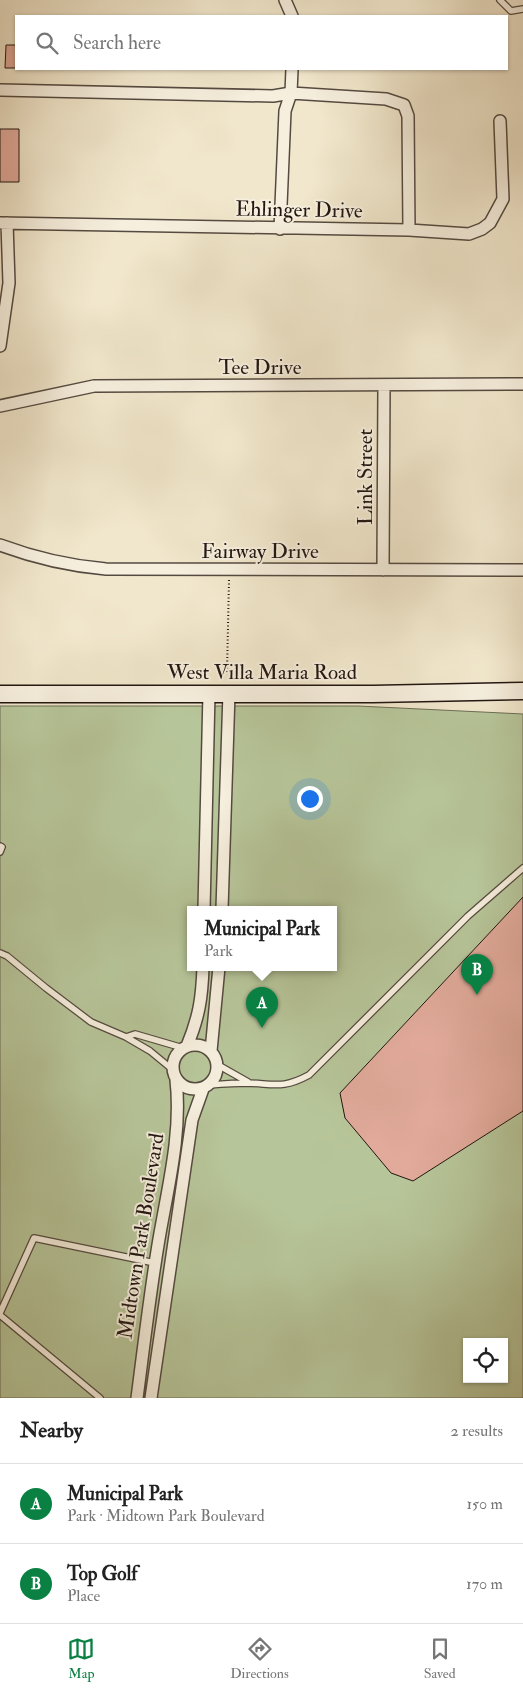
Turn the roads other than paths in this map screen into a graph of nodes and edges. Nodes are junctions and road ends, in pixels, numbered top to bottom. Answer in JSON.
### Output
{"nodes":[{"id":1,"x":285,"y":0,"type":"edge"},
{"id":2,"x":500,"y":0,"type":"edge"},
{"id":3,"x":523,"y":9,"type":"edge"},
{"id":4,"x":292,"y":15,"type":"edge"},
{"id":5,"x":292,"y":70,"type":"edge"},
{"id":6,"x":0,"y":90,"type":"edge"},
{"id":7,"x":291,"y":93,"type":"junction"},
{"id":8,"x":500,"y":121,"type":"dead end"},
{"id":9,"x":4,"y":223,"type":"edge"},
{"id":10,"x":280,"y":229,"type":"junction"},
{"id":11,"x":409,"y":230,"type":"junction"},
{"id":12,"x":0,"y":346,"type":"edge"},
{"id":13,"x":523,"y":384,"type":"edge"},
{"id":14,"x":384,"y":385,"type":"junction"},
{"id":15,"x":0,"y":406,"type":"edge"},
{"id":16,"x":0,"y":545,"type":"edge"},
{"id":17,"x":383,"y":570,"type":"junction"},
{"id":18,"x":523,"y":570,"type":"edge"},
{"id":19,"x":523,"y":691,"type":"edge"},
{"id":20,"x":209,"y":693,"type":"junction"},
{"id":21,"x":0,"y":694,"type":"edge"},
{"id":22,"x":228,"y":694,"type":"junction"},
{"id":23,"x":0,"y":846,"type":"edge"},
{"id":24,"x":0,"y":852,"type":"edge"},
{"id":25,"x":523,"y":868,"type":"edge"},
{"id":26,"x":204,"y":906,"type":"edge"},
{"id":27,"x":222,"y":906,"type":"edge"},
{"id":28,"x":0,"y":953,"type":"edge"},
{"id":29,"x":203,"y":971,"type":"edge"},
{"id":30,"x":220,"y":971,"type":"edge"},
{"id":31,"x":126,"y":1038,"type":"junction"},
{"id":32,"x":185,"y":1047,"type":"junction"},
{"id":33,"x":211,"y":1051,"type":"junction"},
{"id":34,"x":218,"y":1065,"type":"junction"},
{"id":35,"x":175,"y":1075,"type":"junction"},
{"id":36,"x":250,"y":1083,"type":"junction"},
{"id":37,"x":206,"y":1087,"type":"junction"},
{"id":38,"x":155,"y":1262,"type":"junction"},
{"id":39,"x":0,"y":1314,"type":"edge"},
{"id":40,"x":100,"y":1398,"type":"edge"},
{"id":41,"x":136,"y":1398,"type":"edge"},
{"id":42,"x":151,"y":1398,"type":"edge"}],
"edges":[{"from":1,"to":4,"type":"street"},
{"from":2,"to":3,"type":"lane"},
{"from":5,"to":7,"type":"street"},
{"from":6,"to":7,"type":"street"},
{"from":7,"to":10,"type":"street"},
{"from":7,"to":11,"type":"street"},
{"from":8,"to":11,"type":"street","name":"Ehlinger Drive"},
{"from":9,"to":10,"type":"street","name":"Ehlinger Drive"},
{"from":9,"to":12,"type":"street"},
{"from":10,"to":11,"type":"street","name":"Ehlinger Drive"},
{"from":13,"to":14,"type":"street","name":"Tee Drive"},
{"from":14,"to":15,"type":"street","name":"Tee Drive"},
{"from":14,"to":17,"type":"street","name":"Link Street"},
{"from":16,"to":17,"type":"street","name":"Fairway Drive"},
{"from":17,"to":18,"type":"street","name":"Fairway Drive"},
{"from":19,"to":22,"type":"main road","name":"West Villa Maria Road"},
{"from":20,"to":21,"type":"main road","name":"West Villa Maria Road"},
{"from":20,"to":22,"type":"main road","name":"West Villa Maria Road"},
{"from":20,"to":26,"type":"street"},
{"from":22,"to":27,"type":"street"},
{"from":23,"to":24,"type":"lane"},
{"from":25,"to":36,"type":"lane"},
{"from":28,"to":31,"type":"lane"},
{"from":29,"to":32,"type":"street"},
{"from":30,"to":33,"type":"street"},
{"from":31,"to":32,"type":"lane"},
{"from":31,"to":35,"type":"lane"},
{"from":32,"to":33,"type":"street"},
{"from":32,"to":35,"type":"street"},
{"from":33,"to":34,"type":"street"},
{"from":34,"to":36,"type":"lane"},
{"from":34,"to":37,"type":"street"},
{"from":35,"to":37,"type":"street"},
{"from":35,"to":38,"type":"street","name":"Midtown Park Boulevard"},
{"from":36,"to":37,"type":"lane"},
{"from":37,"to":42,"type":"street","name":"Midtown Park Boulevard"},
{"from":38,"to":39,"type":"lane"},
{"from":38,"to":41,"type":"street","name":"Midtown Park Boulevard"},
{"from":39,"to":40,"type":"lane"}]}
